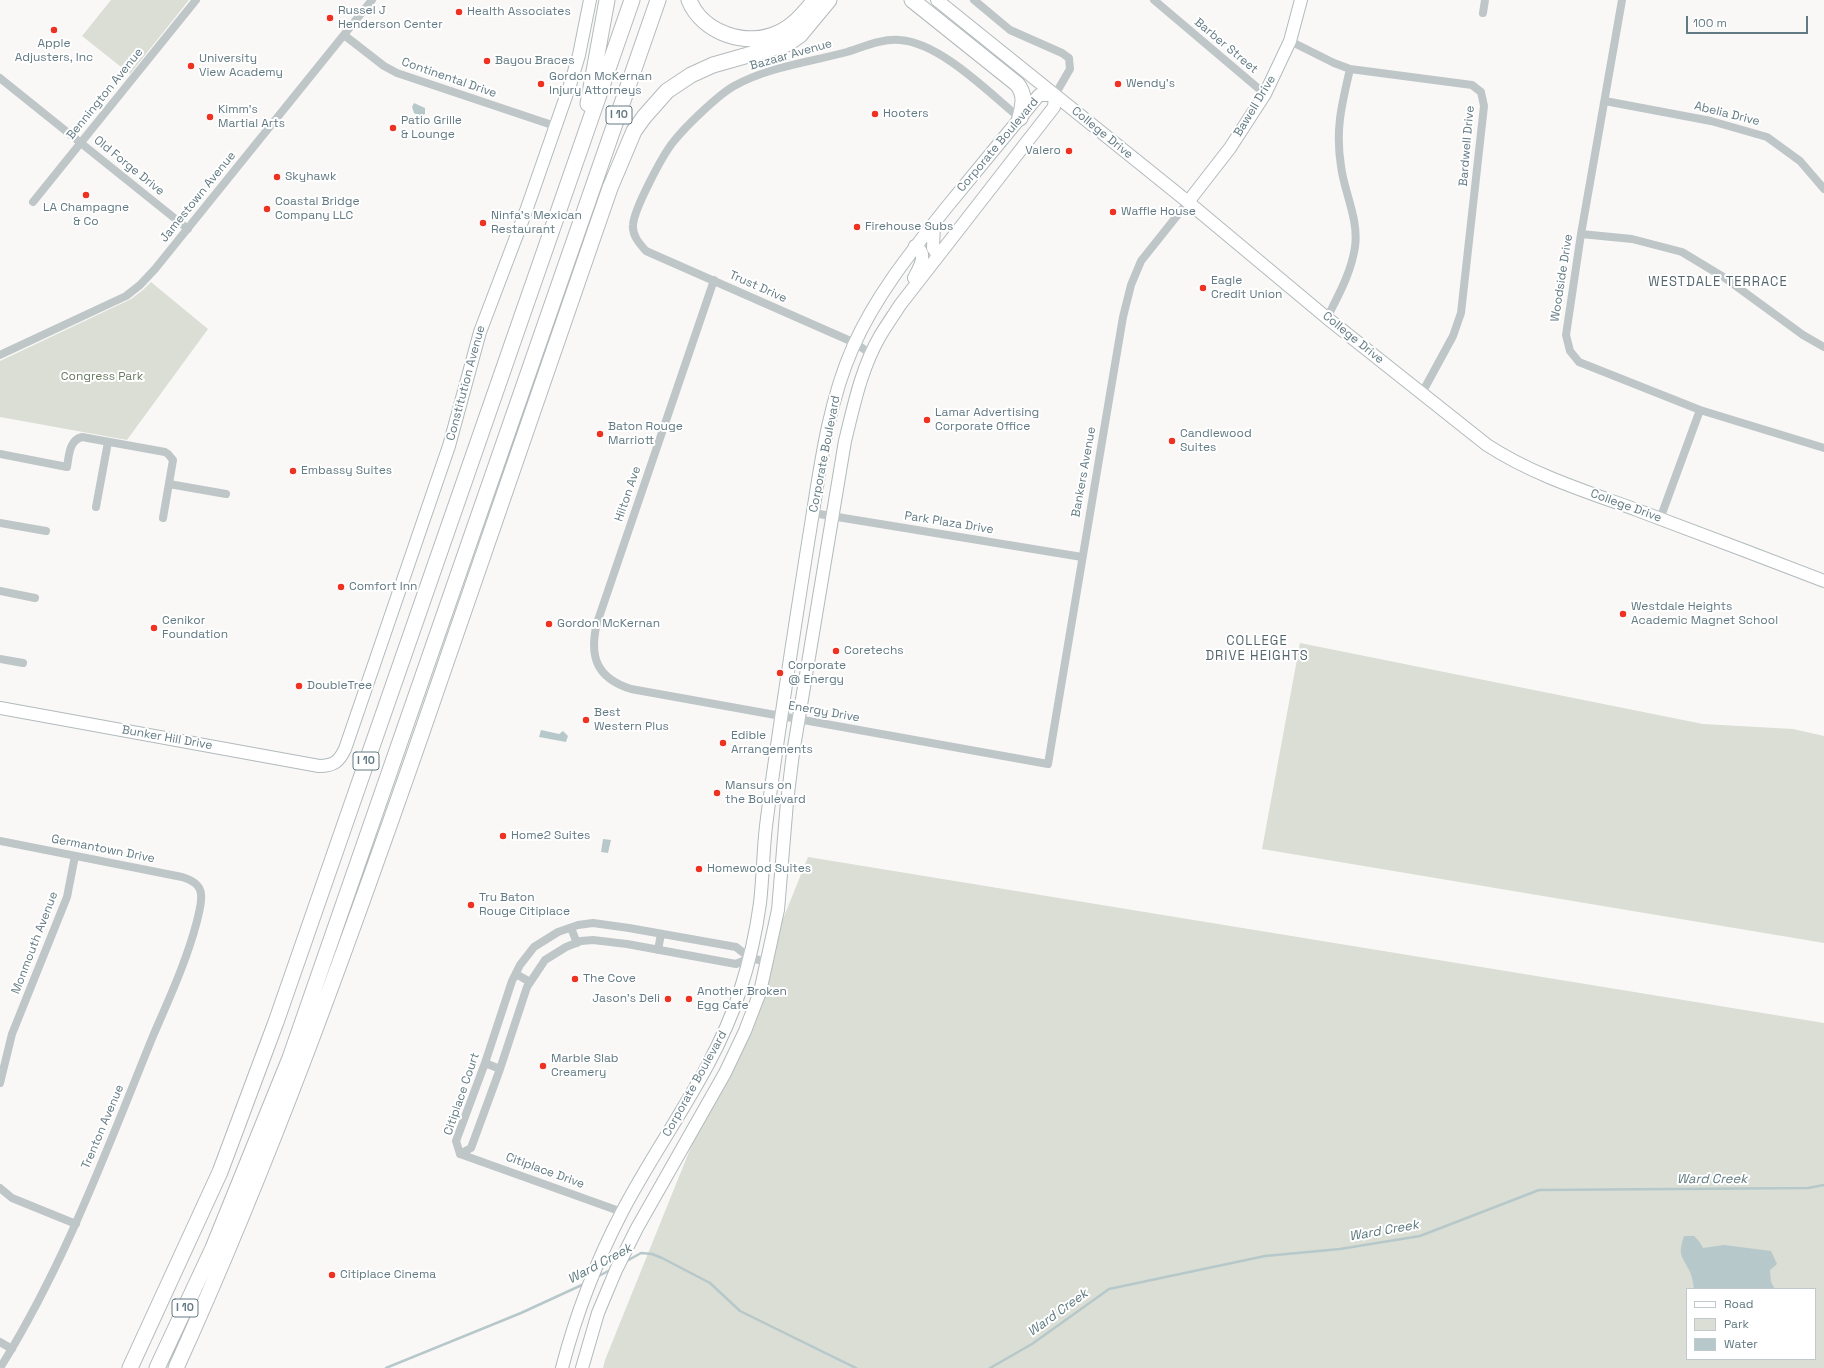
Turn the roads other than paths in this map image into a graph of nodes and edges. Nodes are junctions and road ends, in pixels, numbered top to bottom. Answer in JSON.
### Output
{"nodes":[{"id":1,"x":196,"y":0,"type":"edge"},
{"id":2,"x":372,"y":0,"type":"edge"},
{"id":3,"x":590,"y":0,"type":"edge"},
{"id":4,"x":607,"y":0,"type":"edge"},
{"id":5,"x":632,"y":0,"type":"edge"},
{"id":6,"x":658,"y":0,"type":"edge"},
{"id":7,"x":689,"y":0,"type":"edge"},
{"id":8,"x":912,"y":0,"type":"edge"},
{"id":9,"x":937,"y":0,"type":"edge"},
{"id":10,"x":974,"y":0,"type":"edge"},
{"id":11,"x":1154,"y":0,"type":"edge"},
{"id":12,"x":1301,"y":0,"type":"edge"},
{"id":13,"x":1485,"y":0,"type":"edge"},
{"id":14,"x":1622,"y":0,"type":"edge"},
{"id":15,"x":822,"y":1,"type":"edge"},
{"id":16,"x":1483,"y":13,"type":"dead end"},
{"id":17,"x":344,"y":34,"type":"junction"},
{"id":18,"x":1290,"y":41,"type":"junction"},
{"id":19,"x":1350,"y":69,"type":"junction"},
{"id":20,"x":0,"y":78,"type":"edge"},
{"id":21,"x":1265,"y":94,"type":"junction"},
{"id":22,"x":1055,"y":95,"type":"junction"},
{"id":23,"x":1605,"y":101,"type":"junction"},
{"id":24,"x":1020,"y":118,"type":"junction"},
{"id":25,"x":555,"y":126,"type":"junction"},
{"id":26,"x":81,"y":143,"type":"junction"},
{"id":27,"x":579,"y":152,"type":"junction"},
{"id":28,"x":976,"y":171,"type":"junction"},
{"id":29,"x":1824,"y":189,"type":"edge"},
{"id":30,"x":988,"y":191,"type":"junction"},
{"id":31,"x":33,"y":202,"type":"dead end"},
{"id":32,"x":1188,"y":202,"type":"junction"},
{"id":33,"x":934,"y":223,"type":"junction"},
{"id":34,"x":188,"y":229,"type":"junction"},
{"id":35,"x":1581,"y":234,"type":"junction"},
{"id":36,"x":637,"y":241,"type":"joint"},
{"id":37,"x":915,"y":246,"type":"junction"},
{"id":38,"x":938,"y":255,"type":"junction"},
{"id":39,"x":714,"y":280,"type":"junction"},
{"id":40,"x":910,"y":292,"type":"junction"},
{"id":41,"x":1327,"y":318,"type":"junction"},
{"id":42,"x":855,"y":343,"type":"junction"},
{"id":43,"x":1824,"y":347,"type":"edge"},
{"id":44,"x":871,"y":354,"type":"junction"},
{"id":45,"x":0,"y":355,"type":"edge"},
{"id":46,"x":844,"y":368,"type":"junction"},
{"id":47,"x":1422,"y":393,"type":"junction"},
{"id":48,"x":856,"y":394,"type":"junction"},
{"id":49,"x":1700,"y":410,"type":"junction"},
{"id":50,"x":108,"y":442,"type":"junction"},
{"id":51,"x":1824,"y":448,"type":"edge"},
{"id":52,"x":0,"y":454,"type":"edge"},
{"id":53,"x":169,"y":484,"type":"junction"},
{"id":54,"x":226,"y":494,"type":"dead end"},
{"id":55,"x":96,"y":507,"type":"dead end"},
{"id":56,"x":813,"y":513,"type":"junction"},
{"id":57,"x":833,"y":516,"type":"junction"},
{"id":58,"x":163,"y":518,"type":"dead end"},
{"id":59,"x":1660,"y":519,"type":"junction"},
{"id":60,"x":0,"y":523,"type":"edge"},
{"id":61,"x":46,"y":531,"type":"dead end"},
{"id":62,"x":1082,"y":557,"type":"junction"},
{"id":63,"x":1824,"y":581,"type":"edge"},
{"id":64,"x":0,"y":591,"type":"edge"},
{"id":65,"x":800,"y":596,"type":"junction"},
{"id":66,"x":35,"y":598,"type":"dead end"},
{"id":67,"x":815,"y":617,"type":"junction"},
{"id":68,"x":0,"y":659,"type":"edge"},
{"id":69,"x":23,"y":663,"type":"dead end"},
{"id":70,"x":602,"y":670,"type":"joint"},
{"id":71,"x":0,"y":708,"type":"edge"},
{"id":72,"x":780,"y":717,"type":"junction"},
{"id":73,"x":798,"y":720,"type":"junction"},
{"id":74,"x":335,"y":764,"type":"joint"},
{"id":75,"x":1048,"y":764,"type":"joint"},
{"id":76,"x":0,"y":841,"type":"edge"},
{"id":77,"x":75,"y":856,"type":"junction"},
{"id":78,"x":198,"y":886,"type":"joint"},
{"id":79,"x":571,"y":928,"type":"junction"},
{"id":80,"x":661,"y":934,"type":"junction"},
{"id":81,"x":577,"y":943,"type":"junction"},
{"id":82,"x":658,"y":950,"type":"junction"},
{"id":83,"x":750,"y":958,"type":"junction"},
{"id":84,"x":768,"y":962,"type":"junction"},
{"id":85,"x":516,"y":974,"type":"junction"},
{"id":86,"x":530,"y":982,"type":"junction"},
{"id":87,"x":485,"y":1063,"type":"junction"},
{"id":88,"x":500,"y":1069,"type":"junction"},
{"id":89,"x":0,"y":1083,"type":"edge"},
{"id":90,"x":460,"y":1154,"type":"junction"},
{"id":91,"x":0,"y":1188,"type":"edge"},
{"id":92,"x":622,"y":1212,"type":"junction"},
{"id":93,"x":76,"y":1224,"type":"junction"},
{"id":94,"x":0,"y":1342,"type":"edge"},
{"id":95,"x":12,"y":1349,"type":"junction"},
{"id":96,"x":131,"y":1365,"type":"edge"},
{"id":97,"x":0,"y":1368,"type":"edge"},
{"id":98,"x":157,"y":1368,"type":"edge"},
{"id":99,"x":176,"y":1368,"type":"edge"},
{"id":100,"x":562,"y":1368,"type":"edge"},
{"id":101,"x":582,"y":1368,"type":"edge"}],
"edges":[{"from":1,"to":26,"type":"street","name":"Bennington Avenue"},
{"from":2,"to":17,"type":"street","name":"Jamestown Avenue"},
{"from":3,"to":25,"type":"street","name":"Constitution Avenue"},
{"from":4,"to":27,"type":"highway"},
{"from":5,"to":27,"type":"highway","number":"I 10"},
{"from":6,"to":98,"type":"highway","number":"I 10"},
{"from":7,"to":15,"type":"highway"},
{"from":8,"to":24,"type":"highway"},
{"from":9,"to":22,"type":"street","name":"College Drive"},
{"from":10,"to":22,"type":"street"},
{"from":11,"to":21,"type":"street","name":"Barber Street"},
{"from":12,"to":18,"type":"street","name":"Bawell Drive"},
{"from":13,"to":16,"type":"street"},
{"from":14,"to":23,"type":"street","name":"Woodside Drive"},
{"from":15,"to":99,"type":"highway"},
{"from":17,"to":25,"type":"street","name":"Continental Drive"},
{"from":17,"to":34,"type":"street","name":"Jamestown Avenue"},
{"from":18,"to":19,"type":"street","name":"Bardwell Drive"},
{"from":18,"to":21,"type":"street","name":"Bawell Drive"},
{"from":19,"to":41,"type":"street"},
{"from":19,"to":47,"type":"street","name":"Bardwell Drive"},
{"from":20,"to":26,"type":"street","name":"Old Forge Drive"},
{"from":21,"to":32,"type":"street","name":"Bawell Drive"},
{"from":22,"to":24,"type":"street","name":"Corporate Boulevard"},
{"from":22,"to":30,"type":"street","name":"Corporate Boulevard"},
{"from":22,"to":32,"type":"street","name":"College Drive"},
{"from":23,"to":29,"type":"street","name":"Abelia Drive"},
{"from":23,"to":35,"type":"street","name":"Woodside Drive"},
{"from":24,"to":28,"type":"street","name":"Corporate Boulevard"},
{"from":24,"to":36,"type":"street","name":"Bazaar Avenue"},
{"from":25,"to":74,"type":"street","name":"Constitution Avenue"},
{"from":26,"to":31,"type":"street","name":"Bennington Avenue"},
{"from":26,"to":34,"type":"street","name":"Old Forge Drive"},
{"from":27,"to":96,"type":"highway","number":"I 10"},
{"from":28,"to":30,"type":"street"},
{"from":28,"to":33,"type":"street","name":"Corporate Boulevard"},
{"from":30,"to":38,"type":"street","name":"Corporate Boulevard"},
{"from":32,"to":41,"type":"street","name":"College Drive"},
{"from":32,"to":62,"type":"street","name":"Bankers Avenue"},
{"from":33,"to":37,"type":"street","name":"Corporate Boulevard"},
{"from":33,"to":38,"type":"street"},
{"from":34,"to":45,"type":"street","name":"Jamestown Avenue"},
{"from":35,"to":43,"type":"street"},
{"from":35,"to":49,"type":"street","name":"Woodside Drive"},
{"from":36,"to":39,"type":"street","name":"Trust Drive"},
{"from":37,"to":40,"type":"street"},
{"from":37,"to":42,"type":"street","name":"Corporate Boulevard"},
{"from":38,"to":40,"type":"street","name":"Corporate Boulevard"},
{"from":39,"to":42,"type":"street","name":"Trust Drive"},
{"from":39,"to":70,"type":"street","name":"Hilton Ave"},
{"from":40,"to":44,"type":"street","name":"Corporate Boulevard"},
{"from":41,"to":47,"type":"street","name":"College Drive"},
{"from":42,"to":44,"type":"street","name":"Trust Drive"},
{"from":42,"to":46,"type":"street","name":"Corporate Boulevard"},
{"from":44,"to":48,"type":"street","name":"Corporate Boulevard"},
{"from":46,"to":48,"type":"street"},
{"from":46,"to":56,"type":"street","name":"Corporate Boulevard"},
{"from":47,"to":59,"type":"street","name":"College Drive"},
{"from":48,"to":57,"type":"street","name":"Corporate Boulevard"},
{"from":49,"to":51,"type":"street"},
{"from":49,"to":59,"type":"street"},
{"from":50,"to":52,"type":"street"},
{"from":50,"to":53,"type":"street"},
{"from":50,"to":55,"type":"street"},
{"from":53,"to":54,"type":"street"},
{"from":53,"to":58,"type":"street"},
{"from":56,"to":57,"type":"street","name":"Park Plaza Drive"},
{"from":56,"to":65,"type":"street","name":"Corporate Boulevard"},
{"from":57,"to":62,"type":"street","name":"Park Plaza Drive"},
{"from":57,"to":67,"type":"street","name":"Corporate Boulevard"},
{"from":59,"to":63,"type":"street","name":"College Drive"},
{"from":60,"to":61,"type":"street"},
{"from":62,"to":75,"type":"street","name":"Bankers Avenue"},
{"from":64,"to":66,"type":"street"},
{"from":65,"to":67,"type":"street"},
{"from":65,"to":72,"type":"street","name":"Corporate Boulevard"},
{"from":67,"to":73,"type":"street","name":"Corporate Boulevard"},
{"from":68,"to":69,"type":"street"},
{"from":70,"to":72,"type":"street","name":"Energy Drive"},
{"from":71,"to":74,"type":"street","name":"Bunker Hill Drive"},
{"from":72,"to":73,"type":"street","name":"Energy Drive"},
{"from":72,"to":83,"type":"street","name":"Corporate Boulevard"},
{"from":73,"to":75,"type":"street","name":"Energy Drive"},
{"from":73,"to":84,"type":"street","name":"Corporate Boulevard"},
{"from":76,"to":77,"type":"street","name":"Germantown Drive"},
{"from":77,"to":78,"type":"street","name":"Germantown Drive"},
{"from":77,"to":89,"type":"street","name":"Monmouth Avenue"},
{"from":78,"to":93,"type":"street","name":"Trenton Avenue"},
{"from":79,"to":80,"type":"street","name":"Citiplace Court"},
{"from":79,"to":81,"type":"street"},
{"from":79,"to":85,"type":"street","name":"Citiplace Court"},
{"from":80,"to":82,"type":"street"},
{"from":80,"to":83,"type":"street","name":"Citiplace Court"},
{"from":81,"to":82,"type":"street","name":"Citiplace Court"},
{"from":81,"to":86,"type":"street","name":"Citiplace Court"},
{"from":82,"to":83,"type":"street","name":"Citiplace Court"},
{"from":83,"to":84,"type":"street","name":"Citiplace Court"},
{"from":83,"to":92,"type":"street","name":"Corporate Boulevard"},
{"from":84,"to":101,"type":"street","name":"Corporate Boulevard"},
{"from":85,"to":86,"type":"street"},
{"from":85,"to":87,"type":"street","name":"Citiplace Court"},
{"from":86,"to":88,"type":"street","name":"Citiplace Court"},
{"from":87,"to":88,"type":"street"},
{"from":87,"to":90,"type":"street","name":"Citiplace Court"},
{"from":88,"to":90,"type":"street","name":"Citiplace Court"},
{"from":90,"to":92,"type":"street","name":"Citiplace Drive"},
{"from":91,"to":93,"type":"street"},
{"from":92,"to":100,"type":"street","name":"Corporate Boulevard"},
{"from":93,"to":95,"type":"street","name":"Trenton Avenue"},
{"from":94,"to":95,"type":"street"},
{"from":95,"to":97,"type":"street","name":"Trenton Avenue"}]}
